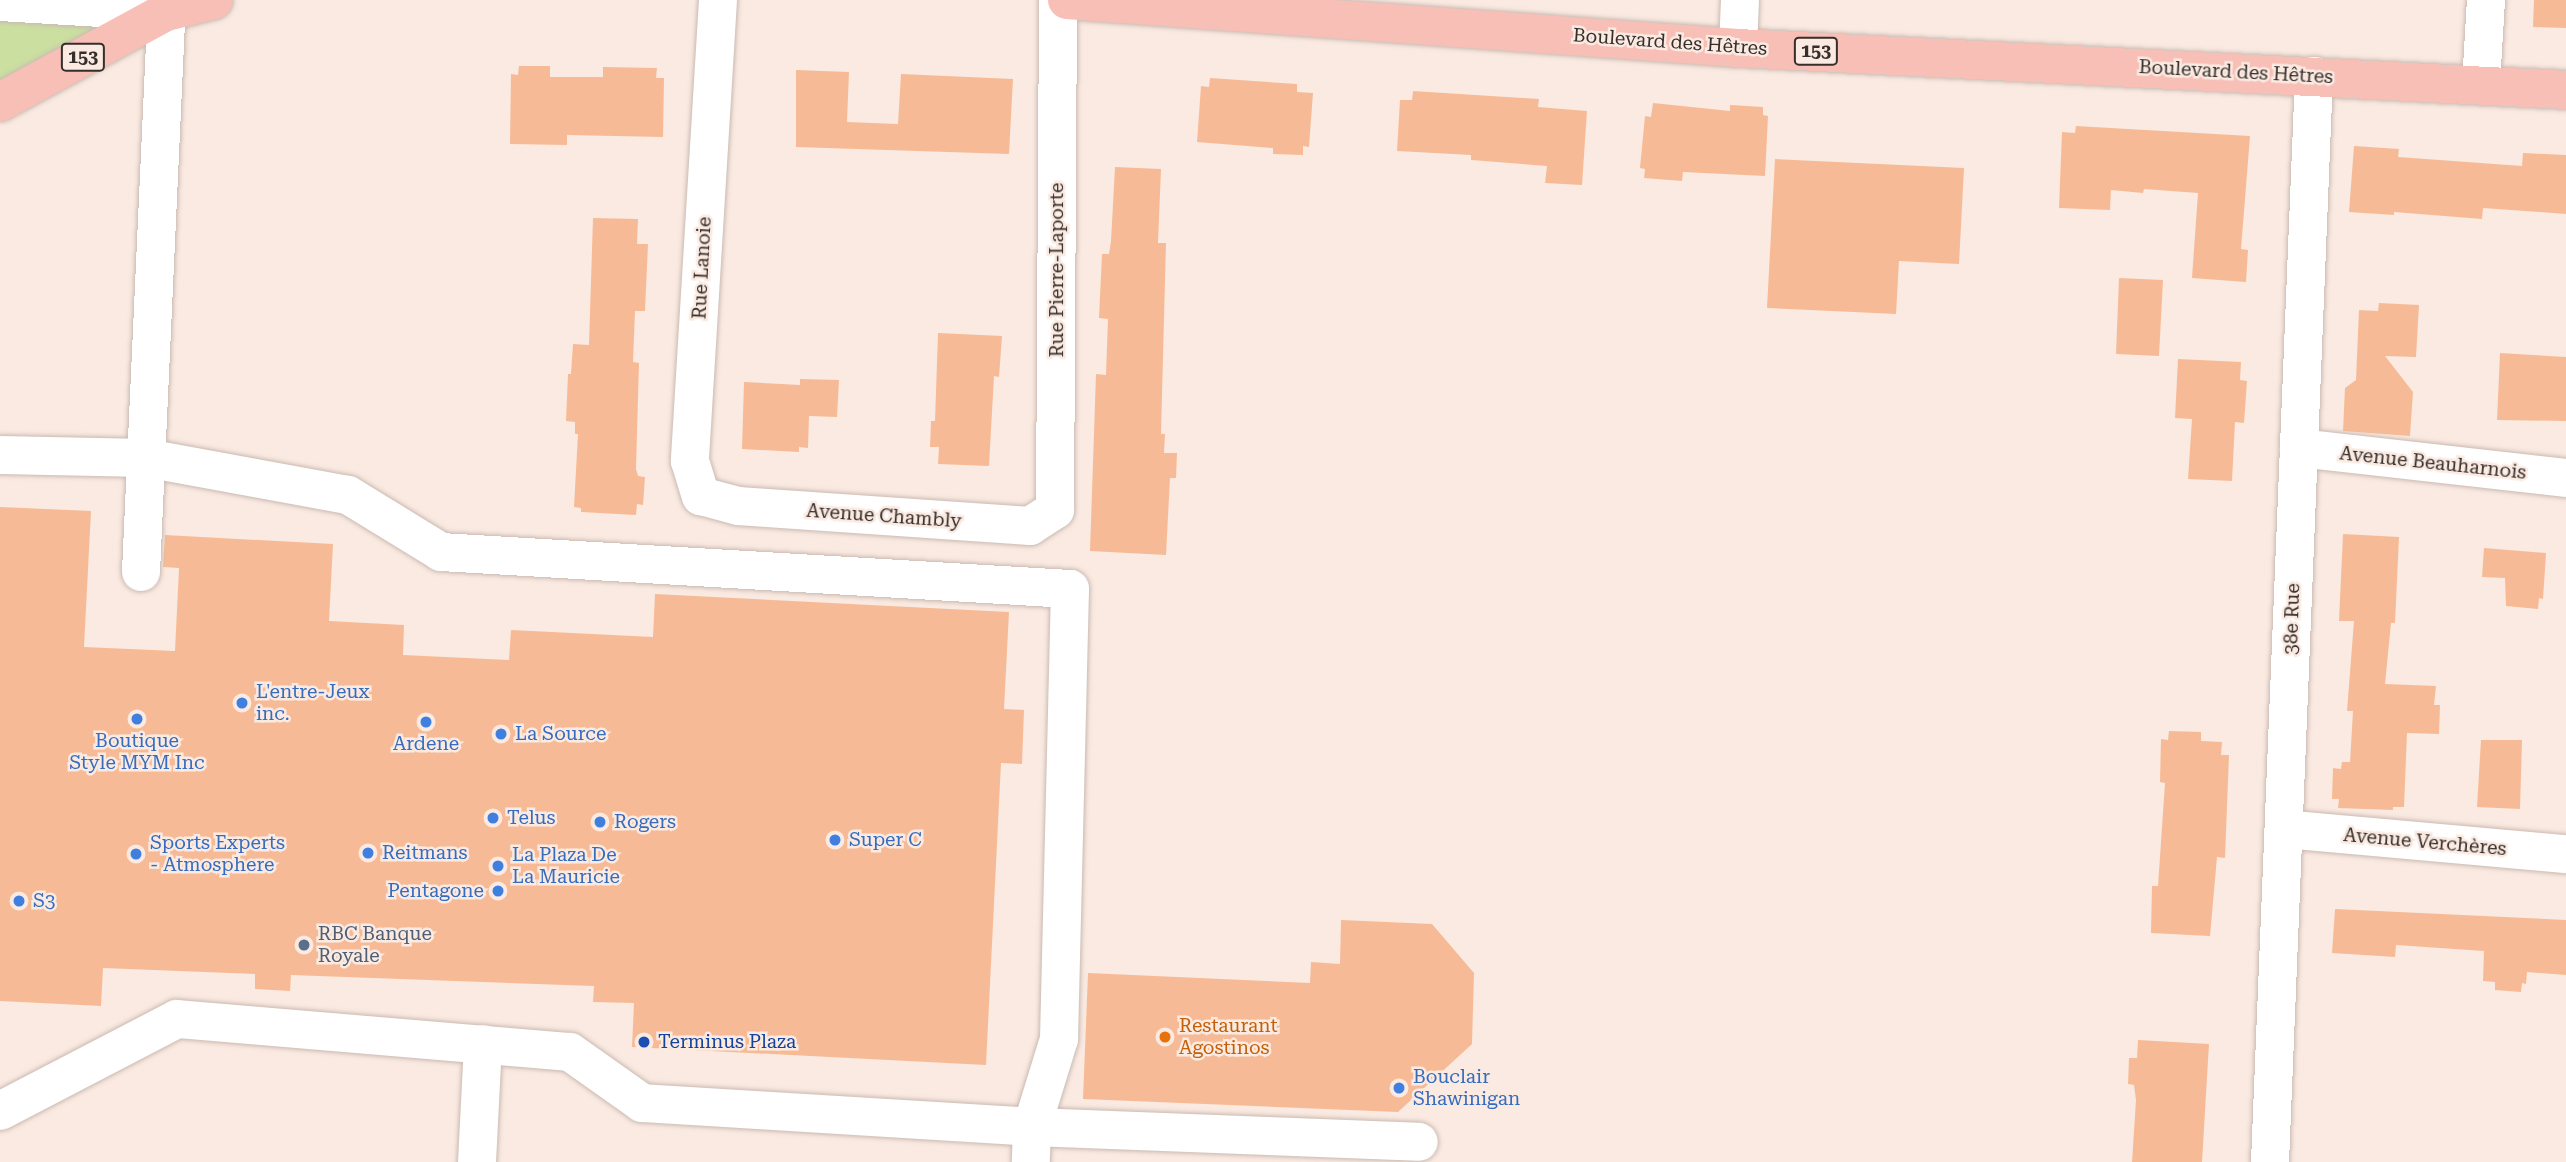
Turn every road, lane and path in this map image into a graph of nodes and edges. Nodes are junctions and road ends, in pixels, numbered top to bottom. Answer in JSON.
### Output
{"nodes":[{"id":1,"x":214,"y":0,"type":"edge"},
{"id":2,"x":718,"y":0,"type":"edge"},
{"id":3,"x":1058,"y":0,"type":"edge"},
{"id":4,"x":1067,"y":0,"type":"edge"},
{"id":5,"x":1741,"y":0,"type":"edge"},
{"id":6,"x":2486,"y":0,"type":"edge"},
{"id":7,"x":0,"y":2,"type":"edge"},
{"id":8,"x":166,"y":6,"type":"edge"},
{"id":9,"x":1738,"y":47,"type":"junction"},
{"id":10,"x":2314,"y":76,"type":"junction"},
{"id":11,"x":2481,"y":84,"type":"junction"},
{"id":12,"x":2566,"y":90,"type":"edge"},
{"id":13,"x":0,"y":102,"type":"edge"},
{"id":14,"x":2299,"y":448,"type":"junction"},
{"id":15,"x":0,"y":455,"type":"edge"},
{"id":16,"x":145,"y":458,"type":"junction"},
{"id":17,"x":2566,"y":478,"type":"edge"},
{"id":18,"x":738,"y":506,"type":"joint"},
{"id":19,"x":1030,"y":526,"type":"joint"},
{"id":20,"x":141,"y":572,"type":"dead end"},
{"id":21,"x":2284,"y":829,"type":"junction"},
{"id":22,"x":2566,"y":854,"type":"edge"},
{"id":23,"x":483,"y":1044,"type":"junction"},
{"id":24,"x":0,"y":1111,"type":"edge"},
{"id":25,"x":1419,"y":1142,"type":"dead end"},
{"id":26,"x":1031,"y":1145,"type":"edge"},
{"id":27,"x":477,"y":1162,"type":"edge"},
{"id":28,"x":2270,"y":1162,"type":"edge"}],
"edges":[{"from":1,"to":8,"type":"main road","number":"153"},
{"from":2,"to":18,"type":"street","name":"Rue Lanoie"},
{"from":3,"to":19,"type":"street","name":"Rue Pierre-Laporte"},
{"from":4,"to":9,"type":"main road","name":"Boulevard des Hêtres","number":"153"},
{"from":5,"to":9,"type":"street"},
{"from":6,"to":11,"type":"street"},
{"from":7,"to":8,"type":"street"},
{"from":8,"to":13,"type":"main road","number":"153"},
{"from":8,"to":16,"type":"street"},
{"from":9,"to":10,"type":"main road","name":"Boulevard des Hêtres","number":"153"},
{"from":10,"to":11,"type":"main road","name":"Boulevard des Hêtres","number":"153"},
{"from":10,"to":14,"type":"street","name":"38e Rue"},
{"from":11,"to":12,"type":"main road","name":"Boulevard des Hêtres","number":"153"},
{"from":14,"to":17,"type":"street","name":"Avenue Beauharnois"},
{"from":14,"to":21,"type":"street","name":"38e Rue"},
{"from":15,"to":16,"type":"street"},
{"from":16,"to":20,"type":"street"},
{"from":16,"to":26,"type":"street"},
{"from":18,"to":19,"type":"street","name":"Avenue Chambly"},
{"from":21,"to":22,"type":"street","name":"Avenue Verchères"},
{"from":21,"to":28,"type":"street","name":"38e Rue"},
{"from":23,"to":24,"type":"street"},
{"from":23,"to":26,"type":"street"},
{"from":23,"to":27,"type":"street"},
{"from":25,"to":26,"type":"street"}]}
